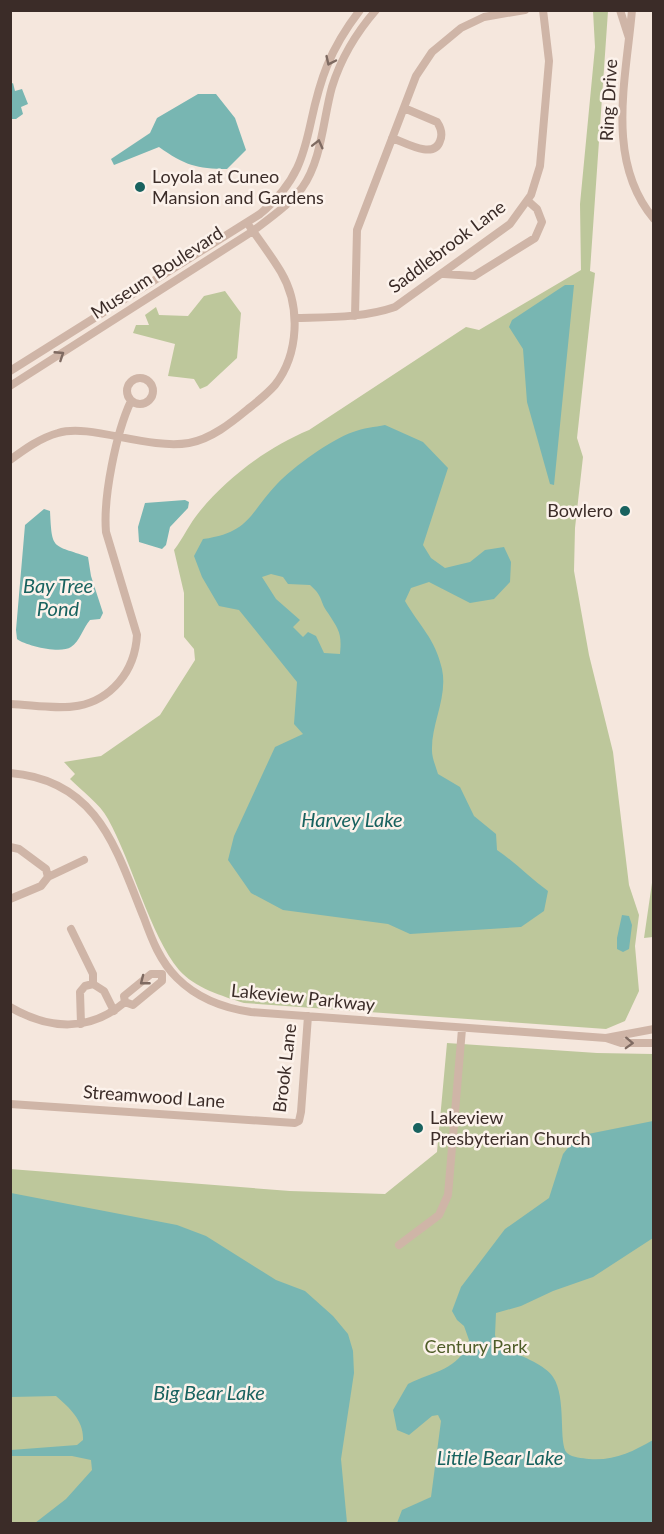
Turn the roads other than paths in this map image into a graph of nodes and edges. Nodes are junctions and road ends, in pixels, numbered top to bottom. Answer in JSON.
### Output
{"nodes":[{"id":1,"x":360,"y":10,"type":"edge"},
{"id":2,"x":376,"y":10,"type":"edge"},
{"id":3,"x":525,"y":10,"type":"edge"},
{"id":4,"x":543,"y":10,"type":"edge"},
{"id":5,"x":620,"y":10,"type":"edge"},
{"id":6,"x":632,"y":10,"type":"edge"},
{"id":7,"x":630,"y":39,"type":"junction"},
{"id":8,"x":404,"y":108,"type":"junction"},
{"id":9,"x":392,"y":138,"type":"junction"},
{"id":10,"x":528,"y":201,"type":"junction"},
{"id":11,"x":654,"y":219,"type":"edge"},
{"id":12,"x":247,"y":222,"type":"junction"},
{"id":13,"x":253,"y":231,"type":"junction"},
{"id":14,"x":444,"y":274,"type":"junction"},
{"id":15,"x":355,"y":316,"type":"junction"},
{"id":16,"x":295,"y":318,"type":"junction"},
{"id":17,"x":10,"y":371,"type":"edge"},
{"id":18,"x":10,"y":386,"type":"edge"},
{"id":19,"x":130,"y":401,"type":"dead end"},
{"id":20,"x":119,"y":438,"type":"junction"},
{"id":21,"x":10,"y":460,"type":"edge"},
{"id":22,"x":10,"y":704,"type":"edge"},
{"id":23,"x":10,"y":774,"type":"edge"},
{"id":24,"x":10,"y":847,"type":"edge"},
{"id":25,"x":84,"y":860,"type":"dead end"},
{"id":26,"x":48,"y":877,"type":"junction"},
{"id":27,"x":10,"y":899,"type":"edge"},
{"id":28,"x":71,"y":929,"type":"dead end"},
{"id":29,"x":165,"y":971,"type":"junction"},
{"id":30,"x":93,"y":984,"type":"junction"},
{"id":31,"x":10,"y":1007,"type":"edge"},
{"id":32,"x":114,"y":1011,"type":"junction"},
{"id":33,"x":308,"y":1016,"type":"junction"},
{"id":34,"x":81,"y":1024,"type":"junction"},
{"id":35,"x":462,"y":1029,"type":"junction"},
{"id":36,"x":654,"y":1029,"type":"edge"},
{"id":37,"x":606,"y":1038,"type":"junction"},
{"id":38,"x":654,"y":1043,"type":"edge"},
{"id":39,"x":10,"y":1104,"type":"edge"},
{"id":40,"x":295,"y":1123,"type":"joint"},
{"id":41,"x":399,"y":1245,"type":"dead end"}],
"edges":[{"from":1,"to":12,"type":"street","name":"Museum Boulevard","one_way":true},
{"from":13,"to":2,"type":"street","name":"Museum Boulevard","one_way":true},
{"from":3,"to":8,"type":"street"},
{"from":4,"to":10,"type":"street","name":"Saddlebrook Lane"},
{"from":5,"to":7,"type":"street"},
{"from":6,"to":7,"type":"street","name":"Ring Drive"},
{"from":7,"to":11,"type":"street","name":"Ring Drive"},
{"from":8,"to":9,"type":"street"},
{"from":8,"to":9,"type":"street"},
{"from":9,"to":15,"type":"street"},
{"from":10,"to":14,"type":"street","name":"Saddlebrook Lane"},
{"from":10,"to":14,"type":"street"},
{"from":12,"to":13,"type":"street"},
{"from":12,"to":17,"type":"street","name":"Museum Boulevard"},
{"from":13,"to":16,"type":"street"},
{"from":18,"to":13,"type":"street","name":"Museum Boulevard","one_way":true},
{"from":14,"to":15,"type":"street","name":"Saddlebrook Lane"},
{"from":15,"to":16,"type":"street","name":"Saddlebrook Lane"},
{"from":16,"to":20,"type":"street"},
{"from":19,"to":20,"type":"street"},
{"from":20,"to":21,"type":"street"},
{"from":20,"to":22,"type":"street"},
{"from":23,"to":29,"type":"street","name":"Lakeview Parkway"},
{"from":24,"to":26,"type":"street"},
{"from":25,"to":26,"type":"street"},
{"from":26,"to":27,"type":"street"},
{"from":28,"to":30,"type":"street"},
{"from":29,"to":32,"type":"street"},
{"from":29,"to":33,"type":"street","name":"Lakeview Parkway"},
{"from":30,"to":32,"type":"street"},
{"from":30,"to":34,"type":"street"},
{"from":31,"to":34,"type":"street"},
{"from":32,"to":34,"type":"street"},
{"from":33,"to":35,"type":"street","name":"Lakeview Parkway"},
{"from":33,"to":40,"type":"street","name":"Brook Lane"},
{"from":35,"to":37,"type":"street","name":"Lakeview Parkway"},
{"from":35,"to":41,"type":"street"},
{"from":36,"to":37,"type":"street","name":"Lakeview Parkway"},
{"from":37,"to":38,"type":"street","name":"Lakeview Parkway","one_way":true},
{"from":39,"to":40,"type":"street","name":"Streamwood Lane"}]}
